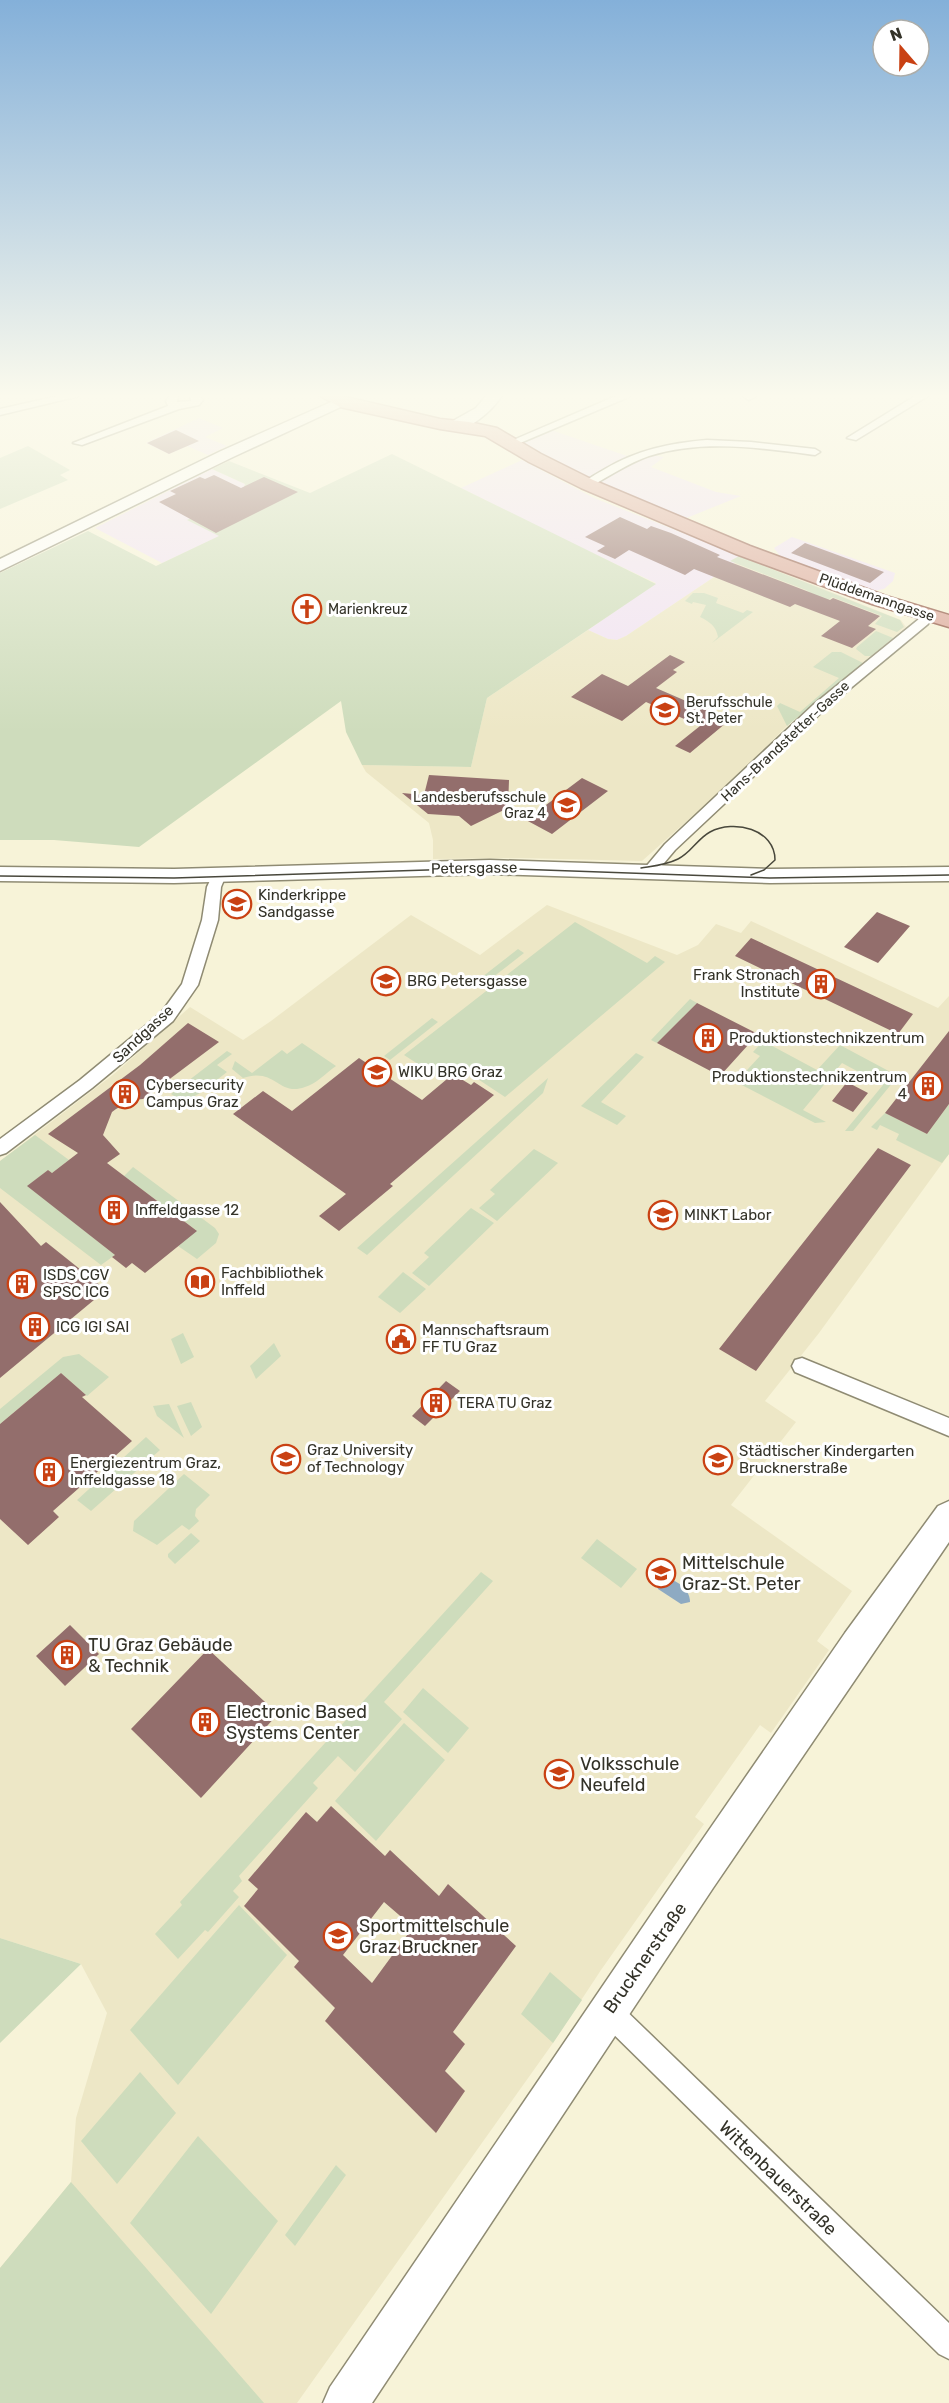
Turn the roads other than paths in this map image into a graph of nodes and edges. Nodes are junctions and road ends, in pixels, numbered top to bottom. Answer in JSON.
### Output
{"nodes":[{"id":1,"x":118,"y":508,"type":"edge"},
{"id":2,"x":644,"y":508,"type":"edge"},
{"id":3,"x":0,"y":566,"type":"edge"},
{"id":4,"x":927,"y":616,"type":"junction"},
{"id":5,"x":949,"y":621,"type":"edge"},
{"id":6,"x":649,"y":872,"type":"junction"},
{"id":7,"x":0,"y":874,"type":"edge"},
{"id":8,"x":949,"y":874,"type":"edge"},
{"id":9,"x":219,"y":875,"type":"junction"},
{"id":10,"x":0,"y":1148,"type":"edge"},
{"id":11,"x":802,"y":1366,"type":"dead end"},
{"id":12,"x":949,"y":1427,"type":"edge"},
{"id":13,"x":949,"y":1516,"type":"edge"},
{"id":14,"x":608,"y":2011,"type":"junction"},
{"id":15,"x":949,"y":2344,"type":"edge"},
{"id":16,"x":346,"y":2403,"type":"edge"}],
"edges":[{"from":1,"to":3,"type":"main road"},
{"from":2,"to":4,"type":"main road","name":"Plüddemanngasse"},
{"from":4,"to":5,"type":"main road","name":"Plüddemanngasse"},
{"from":4,"to":6,"type":"street","name":"Hans-Brandstetter-Gasse"},
{"from":6,"to":8,"type":"main road","name":"Petersgasse"},
{"from":6,"to":9,"type":"main road","name":"Petersgasse"},
{"from":7,"to":9,"type":"main road","name":"Petersgasse"},
{"from":9,"to":10,"type":"street","name":"Sandgasse"},
{"from":11,"to":12,"type":"street"},
{"from":13,"to":14,"type":"main road","name":"Brucknerstraße"},
{"from":14,"to":15,"type":"street","name":"Wittenbauerstraße"},
{"from":14,"to":16,"type":"main road","name":"Brucknerstraße"}]}
